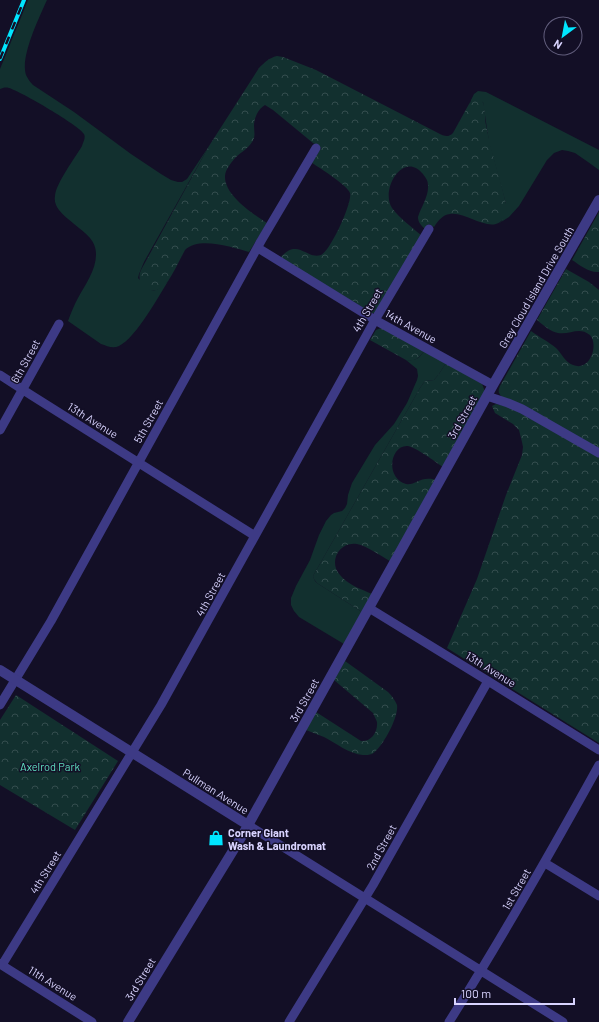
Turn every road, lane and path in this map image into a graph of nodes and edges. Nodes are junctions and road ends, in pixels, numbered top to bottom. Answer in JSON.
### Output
{"nodes":[{"id":1,"x":316,"y":148,"type":"dead end"},
{"id":2,"x":599,"y":200,"type":"edge"},
{"id":3,"x":430,"y":229,"type":"dead end"},
{"id":4,"x":258,"y":248,"type":"junction"},
{"id":5,"x":375,"y":320,"type":"junction"},
{"id":6,"x":59,"y":324,"type":"dead end"},
{"id":7,"x":0,"y":375,"type":"edge"},
{"id":8,"x":493,"y":385,"type":"junction"},
{"id":9,"x":22,"y":390,"type":"junction"},
{"id":10,"x":487,"y":396,"type":"junction"},
{"id":11,"x":0,"y":430,"type":"edge"},
{"id":12,"x":599,"y":453,"type":"edge"},
{"id":13,"x":138,"y":463,"type":"junction"},
{"id":14,"x":255,"y":536,"type":"junction"},
{"id":15,"x":369,"y":608,"type":"junction"},
{"id":16,"x":0,"y":670,"type":"edge"},
{"id":17,"x":16,"y":679,"type":"junction"},
{"id":18,"x":488,"y":681,"type":"junction"},
{"id":19,"x":0,"y":705,"type":"edge"},
{"id":20,"x":599,"y":750,"type":"edge"},
{"id":21,"x":132,"y":753,"type":"junction"},
{"id":22,"x":599,"y":765,"type":"edge"},
{"id":23,"x":248,"y":826,"type":"junction"},
{"id":24,"x":545,"y":862,"type":"junction"},
{"id":25,"x":599,"y":896,"type":"edge"},
{"id":26,"x":365,"y":898,"type":"junction"},
{"id":27,"x":1,"y":964,"type":"edge"},
{"id":28,"x":481,"y":971,"type":"junction"},
{"id":29,"x":92,"y":1022,"type":"edge"},
{"id":30,"x":128,"y":1022,"type":"edge"},
{"id":31,"x":289,"y":1022,"type":"edge"},
{"id":32,"x":449,"y":1022,"type":"edge"},
{"id":33,"x":563,"y":1022,"type":"edge"}],
"edges":[{"from":1,"to":4,"type":"street","name":"5th Street"},
{"from":2,"to":8,"type":"street","name":"Grey Cloud Island Drive South"},
{"from":3,"to":5,"type":"street","name":"4th Street"},
{"from":4,"to":5,"type":"street","name":"14th Avenue"},
{"from":4,"to":13,"type":"street","name":"5th Street"},
{"from":5,"to":8,"type":"street","name":"14th Avenue"},
{"from":5,"to":14,"type":"street","name":"4th Street"},
{"from":6,"to":9,"type":"street","name":"6th Street"},
{"from":7,"to":9,"type":"street","name":"13th Avenue"},
{"from":8,"to":10,"type":"street","name":"3rd Street"},
{"from":9,"to":11,"type":"street","name":"6th Street"},
{"from":9,"to":13,"type":"street","name":"13th Avenue"},
{"from":10,"to":12,"type":"street"},
{"from":10,"to":15,"type":"street","name":"3rd Street"},
{"from":13,"to":14,"type":"street","name":"13th Avenue"},
{"from":13,"to":17,"type":"street","name":"5th Street"},
{"from":14,"to":21,"type":"street","name":"4th Street"},
{"from":15,"to":18,"type":"street","name":"13th Avenue"},
{"from":15,"to":23,"type":"street","name":"3rd Street"},
{"from":16,"to":17,"type":"street","name":"Pullman Avenue"},
{"from":17,"to":19,"type":"street","name":"5th Street"},
{"from":17,"to":21,"type":"street","name":"Pullman Avenue"},
{"from":18,"to":20,"type":"street","name":"13th Avenue"},
{"from":18,"to":26,"type":"street","name":"2nd Street"},
{"from":21,"to":23,"type":"street","name":"Pullman Avenue"},
{"from":21,"to":27,"type":"street","name":"4th Street"},
{"from":22,"to":24,"type":"street","name":"1st Street"},
{"from":23,"to":26,"type":"street","name":"Pullman Avenue"},
{"from":23,"to":30,"type":"street","name":"3rd Street"},
{"from":24,"to":25,"type":"street"},
{"from":24,"to":28,"type":"street","name":"1st Street"},
{"from":26,"to":28,"type":"street","name":"Pullman Avenue"},
{"from":26,"to":31,"type":"street","name":"2nd Street"},
{"from":27,"to":29,"type":"street","name":"11th Avenue"},
{"from":28,"to":32,"type":"street","name":"1st Street"},
{"from":28,"to":33,"type":"street","name":"Pullman Avenue"}]}
